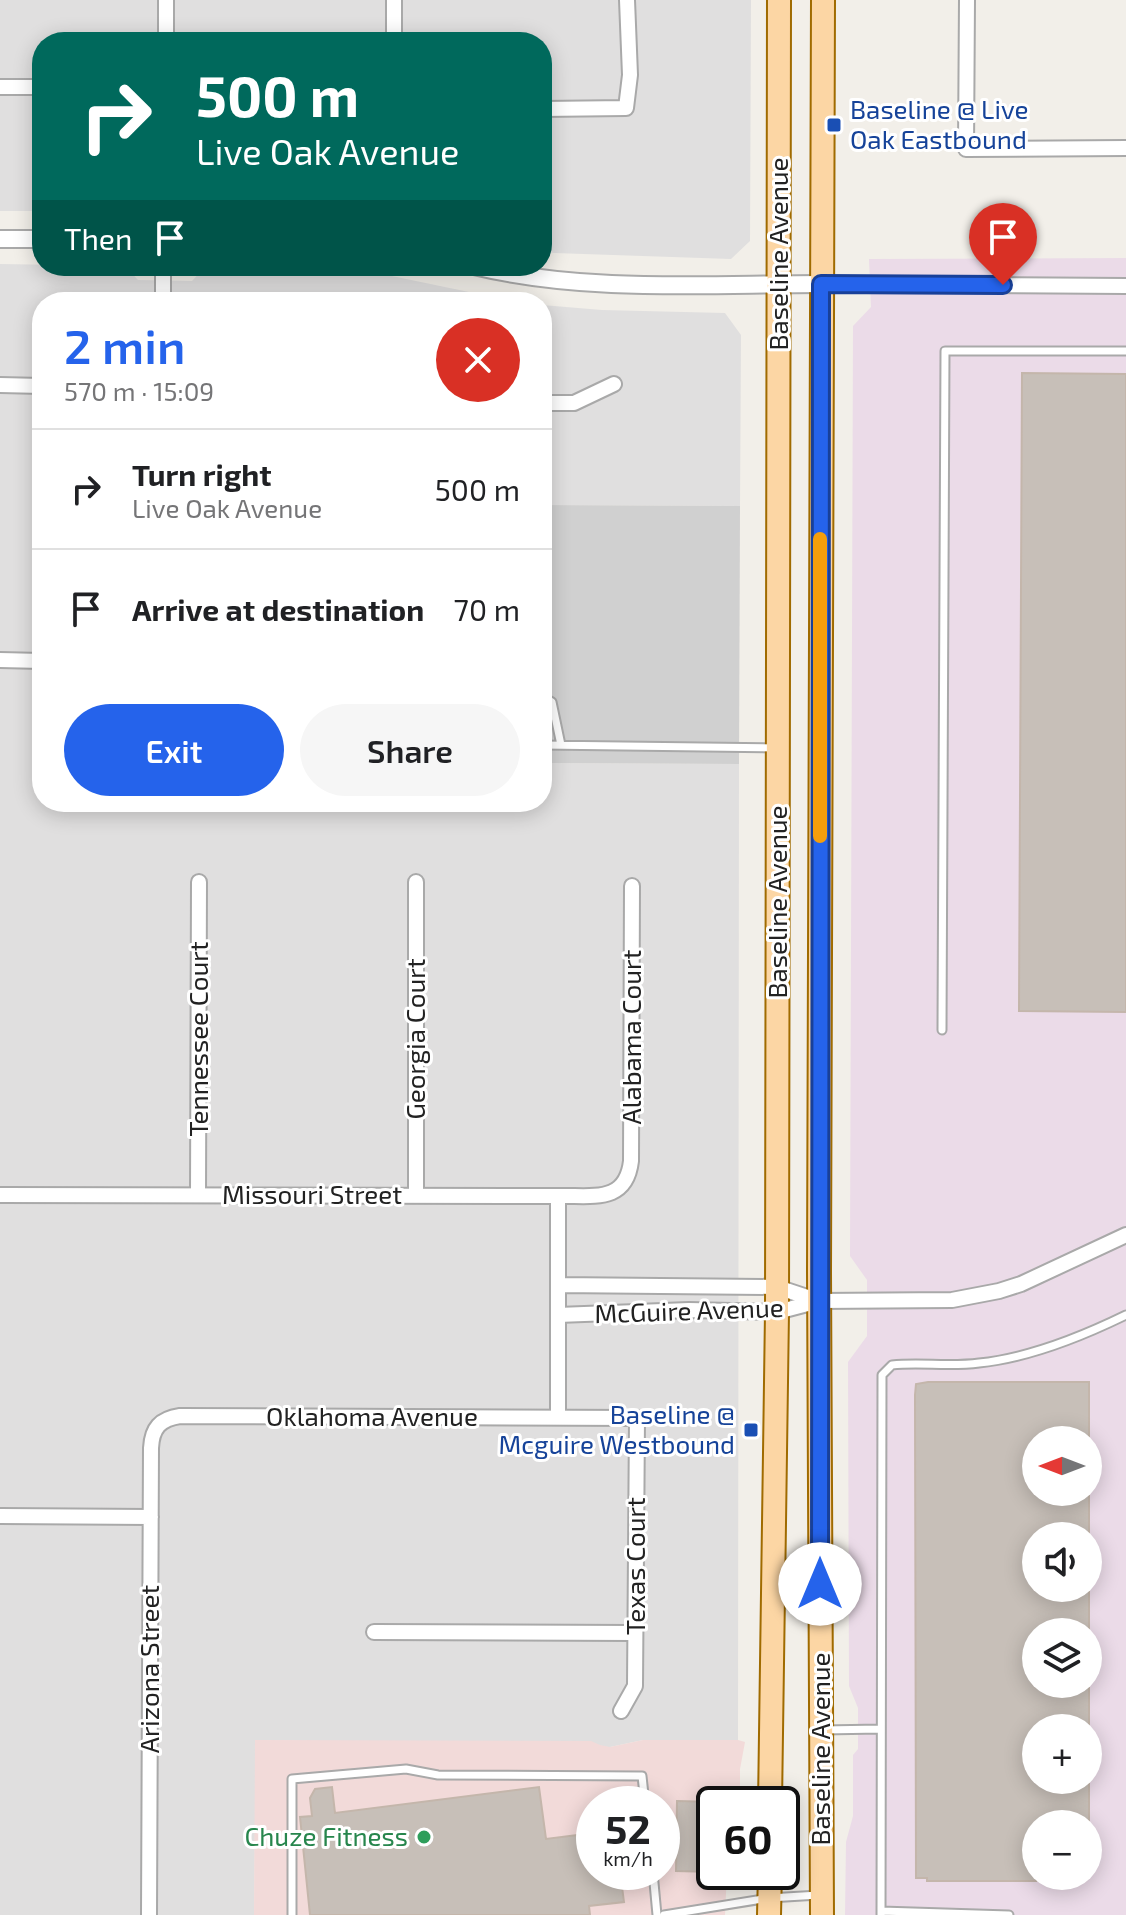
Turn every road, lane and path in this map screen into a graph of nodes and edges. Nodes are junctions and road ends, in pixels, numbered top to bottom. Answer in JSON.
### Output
{"nodes":[{"id":1,"x":166,"y":0,"type":"edge"},
{"id":2,"x":394,"y":0,"type":"edge"},
{"id":3,"x":627,"y":0,"type":"edge"},
{"id":4,"x":779,"y":0,"type":"edge"},
{"id":5,"x":823,"y":0,"type":"edge"},
{"id":6,"x":967,"y":0,"type":"edge"},
{"id":7,"x":166,"y":32,"type":"edge"},
{"id":8,"x":394,"y":32,"type":"edge"},
{"id":9,"x":0,"y":87,"type":"edge"},
{"id":10,"x":32,"y":87,"type":"edge"},
{"id":11,"x":552,"y":109,"type":"edge"},
{"id":12,"x":1126,"y":148,"type":"edge"},
{"id":13,"x":0,"y":239,"type":"edge"},
{"id":14,"x":32,"y":239,"type":"edge"},
{"id":15,"x":534,"y":276,"type":"edge"},
{"id":16,"x":779,"y":284,"type":"junction"},
{"id":17,"x":821,"y":284,"type":"junction"},
{"id":18,"x":1126,"y":286,"type":"edge"},
{"id":19,"x":1126,"y":351,"type":"edge"},
{"id":20,"x":614,"y":384,"type":"dead end"},
{"id":21,"x":0,"y":385,"type":"edge"},
{"id":22,"x":32,"y":386,"type":"edge"},
{"id":23,"x":552,"y":403,"type":"edge"},
{"id":24,"x":0,"y":660,"type":"edge"},
{"id":25,"x":32,"y":661,"type":"edge"},
{"id":26,"x":552,"y":702,"type":"edge"},
{"id":27,"x":552,"y":745,"type":"edge"},
{"id":28,"x":561,"y":745,"type":"junction"},
{"id":29,"x":778,"y":748,"type":"junction"},
{"id":30,"x":199,"y":882,"type":"dead end"},
{"id":31,"x":416,"y":882,"type":"dead end"},
{"id":32,"x":632,"y":886,"type":"dead end"},
{"id":33,"x":942,"y":1030,"type":"dead end"},
{"id":34,"x":622,"y":1187,"type":"joint"},
{"id":35,"x":0,"y":1195,"type":"edge"},
{"id":36,"x":198,"y":1195,"type":"junction"},
{"id":37,"x":416,"y":1196,"type":"junction"},
{"id":38,"x":558,"y":1196,"type":"junction"},
{"id":39,"x":1126,"y":1235,"type":"edge"},
{"id":40,"x":558,"y":1285,"type":"junction"},
{"id":41,"x":777,"y":1287,"type":"junction"},
{"id":42,"x":819,"y":1301,"type":"junction"},
{"id":43,"x":777,"y":1312,"type":"junction"},
{"id":44,"x":558,"y":1315,"type":"junction"},
{"id":45,"x":1126,"y":1315,"type":"edge"},
{"id":46,"x":558,"y":1417,"type":"junction"},
{"id":47,"x":637,"y":1418,"type":"joint"},
{"id":48,"x":158,"y":1425,"type":"joint"},
{"id":49,"x":0,"y":1516,"type":"edge"},
{"id":50,"x":151,"y":1517,"type":"junction"},
{"id":51,"x":374,"y":1632,"type":"dead end"},
{"id":52,"x":635,"y":1633,"type":"junction"},
{"id":53,"x":621,"y":1711,"type":"dead end"},
{"id":54,"x":880,"y":1729,"type":"junction"},
{"id":55,"x":821,"y":1730,"type":"junction"},
{"id":56,"x":643,"y":1786,"type":"edge"},
{"id":57,"x":770,"y":1786,"type":"edge"},
{"id":58,"x":655,"y":1890,"type":"edge"},
{"id":59,"x":822,"y":1905,"type":"edge"},
{"id":60,"x":769,"y":1906,"type":"edge"},
{"id":61,"x":881,"y":1913,"type":"edge"},
{"id":62,"x":149,"y":1915,"type":"edge"},
{"id":63,"x":292,"y":1915,"type":"edge"},
{"id":64,"x":657,"y":1915,"type":"edge"},
{"id":65,"x":664,"y":1915,"type":"edge"},
{"id":66,"x":1009,"y":1915,"type":"edge"}],
"edges":[{"from":1,"to":7,"type":"street"},
{"from":2,"to":8,"type":"street"},
{"from":3,"to":11,"type":"street"},
{"from":4,"to":16,"type":"main road","name":"Baseline Avenue"},
{"from":5,"to":17,"type":"main road","name":"Baseline Avenue"},
{"from":6,"to":12,"type":"street"},
{"from":9,"to":10,"type":"street"},
{"from":13,"to":14,"type":"street"},
{"from":15,"to":16,"type":"street"},
{"from":16,"to":17,"type":"street"},
{"from":16,"to":29,"type":"main road","name":"Baseline Avenue"},
{"from":17,"to":18,"type":"street"},
{"from":17,"to":42,"type":"main road","name":"Baseline Avenue"},
{"from":19,"to":33,"type":"lane"},
{"from":20,"to":23,"type":"street"},
{"from":21,"to":22,"type":"street"},
{"from":24,"to":25,"type":"street"},
{"from":26,"to":28,"type":"lane"},
{"from":27,"to":28,"type":"lane"},
{"from":28,"to":29,"type":"lane"},
{"from":29,"to":41,"type":"main road","name":"Baseline Avenue"},
{"from":30,"to":36,"type":"street","name":"Tennessee Court"},
{"from":31,"to":37,"type":"street","name":"Georgia Court"},
{"from":32,"to":34,"type":"street","name":"Alabama Court"},
{"from":34,"to":38,"type":"street","name":"Missouri Street"},
{"from":35,"to":36,"type":"street","name":"Missouri Street"},
{"from":36,"to":37,"type":"street","name":"Missouri Street"},
{"from":37,"to":38,"type":"street","name":"Missouri Street"},
{"from":38,"to":40,"type":"street"},
{"from":39,"to":42,"type":"street","name":"McGuire Avenue"},
{"from":40,"to":41,"type":"street","name":"McGuire Avenue"},
{"from":40,"to":44,"type":"street"},
{"from":41,"to":42,"type":"street","name":"McGuire Avenue"},
{"from":41,"to":43,"type":"main road","name":"Baseline Avenue"},
{"from":42,"to":43,"type":"street","name":"McGuire Avenue"},
{"from":42,"to":55,"type":"main road","name":"Baseline Avenue"},
{"from":43,"to":44,"type":"street","name":"McGuire Avenue"},
{"from":43,"to":57,"type":"main road","name":"Baseline Avenue"},
{"from":44,"to":46,"type":"street"},
{"from":45,"to":54,"type":"lane"},
{"from":46,"to":47,"type":"street","name":"Oklahoma Avenue"},
{"from":46,"to":48,"type":"street","name":"Oklahoma Avenue"},
{"from":47,"to":52,"type":"street","name":"Texas Court"},
{"from":48,"to":50,"type":"street","name":"Arizona Street"},
{"from":49,"to":50,"type":"street"},
{"from":50,"to":62,"type":"street","name":"Arizona Street"},
{"from":51,"to":52,"type":"street"},
{"from":52,"to":53,"type":"street","name":"Texas Court"},
{"from":54,"to":55,"type":"lane"},
{"from":54,"to":61,"type":"lane"},
{"from":55,"to":59,"type":"main road","name":"Baseline Avenue"},
{"from":56,"to":63,"type":"lane"},
{"from":58,"to":64,"type":"lane"},
{"from":59,"to":60,"type":"lane"},
{"from":60,"to":65,"type":"lane"},
{"from":61,"to":66,"type":"lane"}]}
